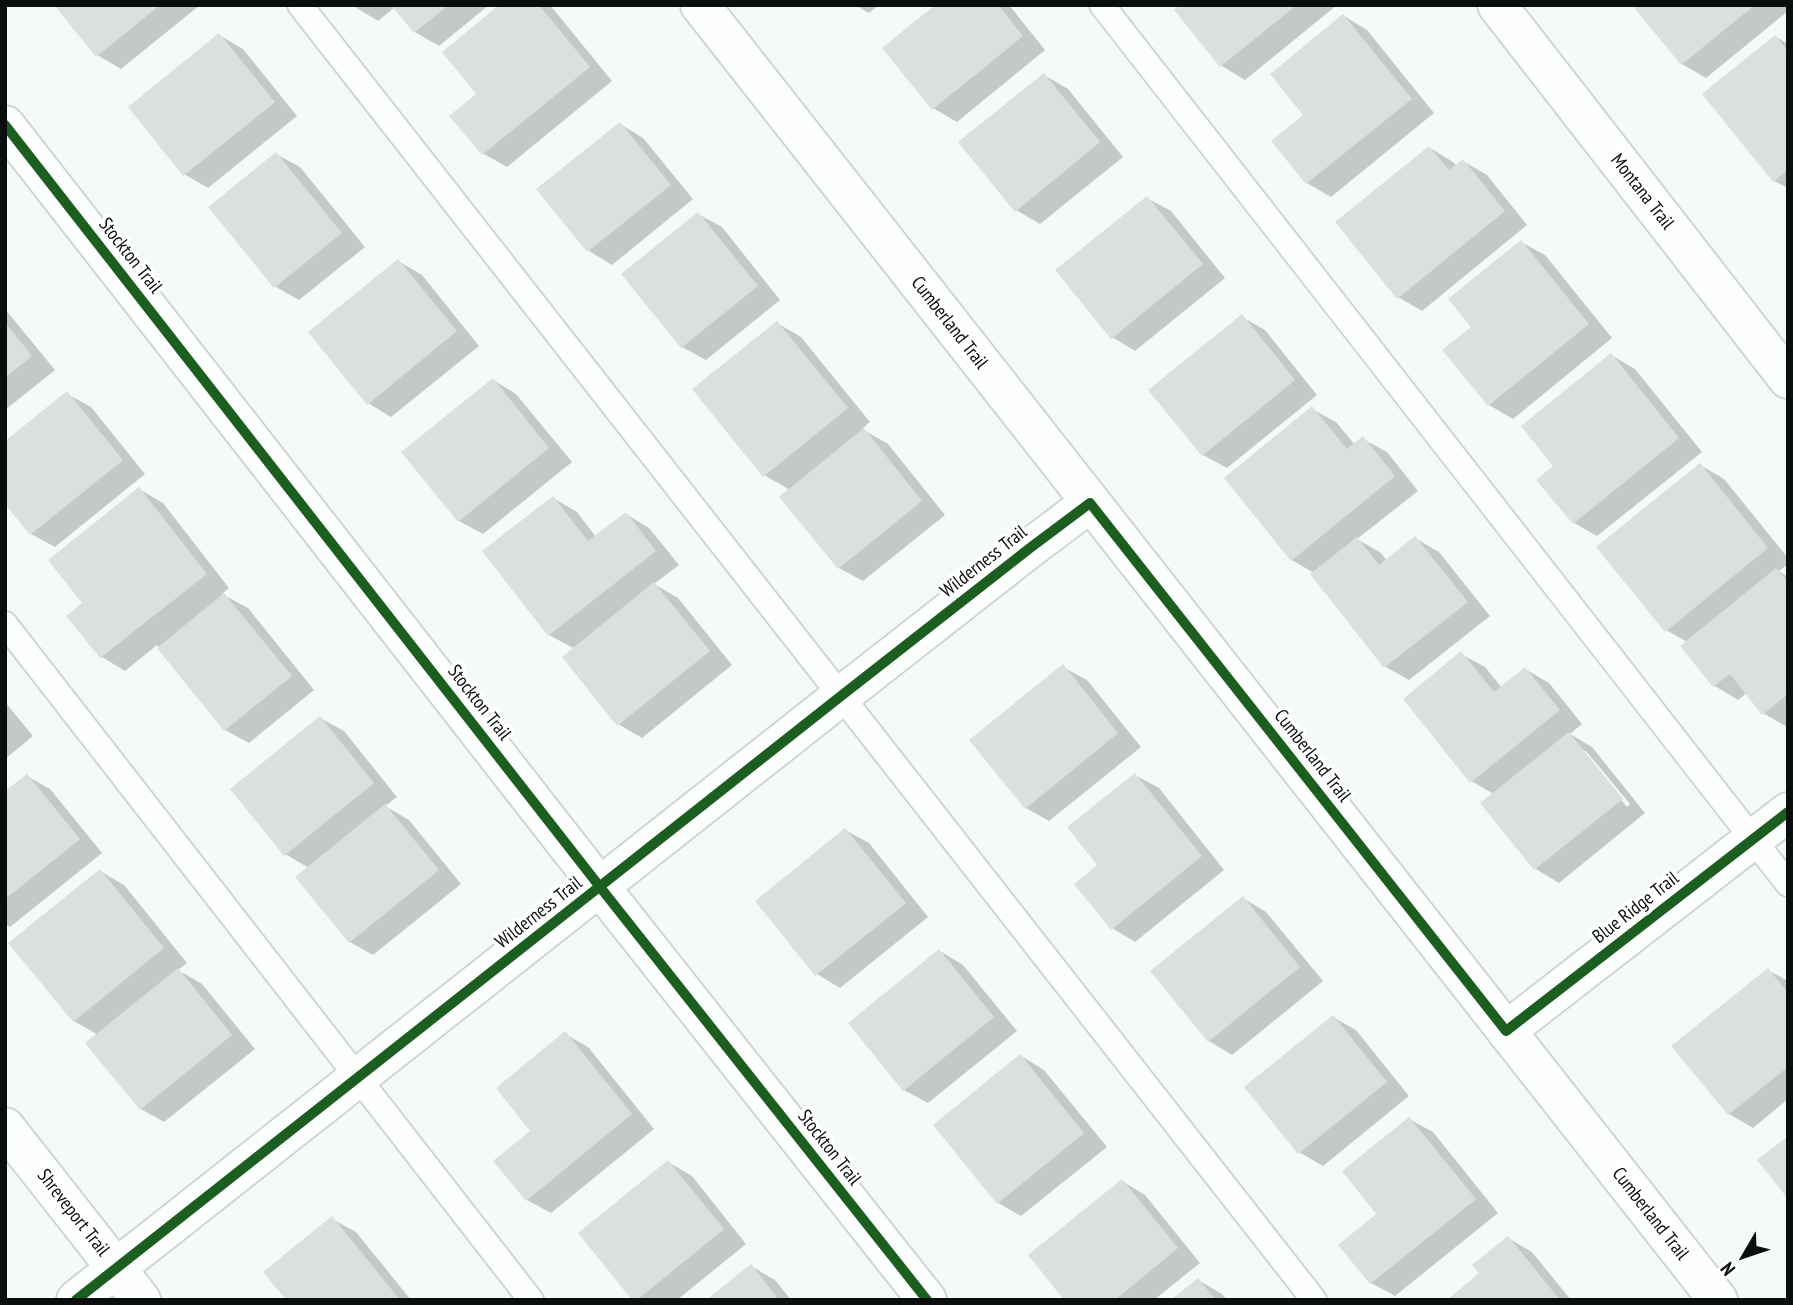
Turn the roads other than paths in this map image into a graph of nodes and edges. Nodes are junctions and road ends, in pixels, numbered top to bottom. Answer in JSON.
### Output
{"nodes":[{"id":1,"x":300,"y":5,"type":"edge"},
{"id":2,"x":700,"y":5,"type":"edge"},
{"id":3,"x":1102,"y":5,"type":"edge"},
{"id":4,"x":1497,"y":5,"type":"edge"},
{"id":5,"x":5,"y":125,"type":"edge"},
{"id":6,"x":1788,"y":379,"type":"edge"},
{"id":7,"x":1090,"y":503,"type":"junction"},
{"id":8,"x":5,"y":624,"type":"edge"},
{"id":9,"x":841,"y":696,"type":"junction"},
{"id":10,"x":1788,"y":812,"type":"edge"},
{"id":11,"x":1753,"y":839,"type":"junction"},
{"id":12,"x":1788,"y":884,"type":"edge"},
{"id":13,"x":600,"y":887,"type":"junction"},
{"id":14,"x":1506,"y":1031,"type":"junction"},
{"id":15,"x":357,"y":1078,"type":"junction"},
{"id":16,"x":5,"y":1127,"type":"edge"},
{"id":17,"x":117,"y":1268,"type":"junction"},
{"id":18,"x":76,"y":1300,"type":"edge"},
{"id":19,"x":141,"y":1300,"type":"edge"},
{"id":20,"x":531,"y":1300,"type":"edge"},
{"id":21,"x":927,"y":1300,"type":"edge"},
{"id":22,"x":1314,"y":1300,"type":"edge"},
{"id":23,"x":1718,"y":1300,"type":"edge"}],
"edges":[{"from":1,"to":9,"type":"lane"},
{"from":2,"to":7,"type":"street","name":"Cumberland Trail"},
{"from":3,"to":11,"type":"lane"},
{"from":4,"to":6,"type":"street","name":"Montana Trail"},
{"from":5,"to":13,"type":"street","name":"Stockton Trail"},
{"from":7,"to":9,"type":"street","name":"Wilderness Trail"},
{"from":7,"to":14,"type":"street","name":"Cumberland Trail"},
{"from":8,"to":15,"type":"lane"},
{"from":9,"to":13,"type":"street","name":"Wilderness Trail"},
{"from":9,"to":22,"type":"lane"},
{"from":10,"to":11,"type":"street","name":"Blue Ridge Trail"},
{"from":11,"to":12,"type":"lane"},
{"from":11,"to":14,"type":"street","name":"Blue Ridge Trail"},
{"from":13,"to":15,"type":"street","name":"Wilderness Trail"},
{"from":13,"to":21,"type":"street","name":"Stockton Trail"},
{"from":14,"to":23,"type":"street","name":"Cumberland Trail"},
{"from":15,"to":17,"type":"street","name":"Wilderness Trail"},
{"from":15,"to":20,"type":"lane"},
{"from":16,"to":17,"type":"street","name":"Shreveport Trail"},
{"from":17,"to":18,"type":"street","name":"Wilderness Trail"},
{"from":17,"to":19,"type":"street","name":"Shreveport Trail"}]}
